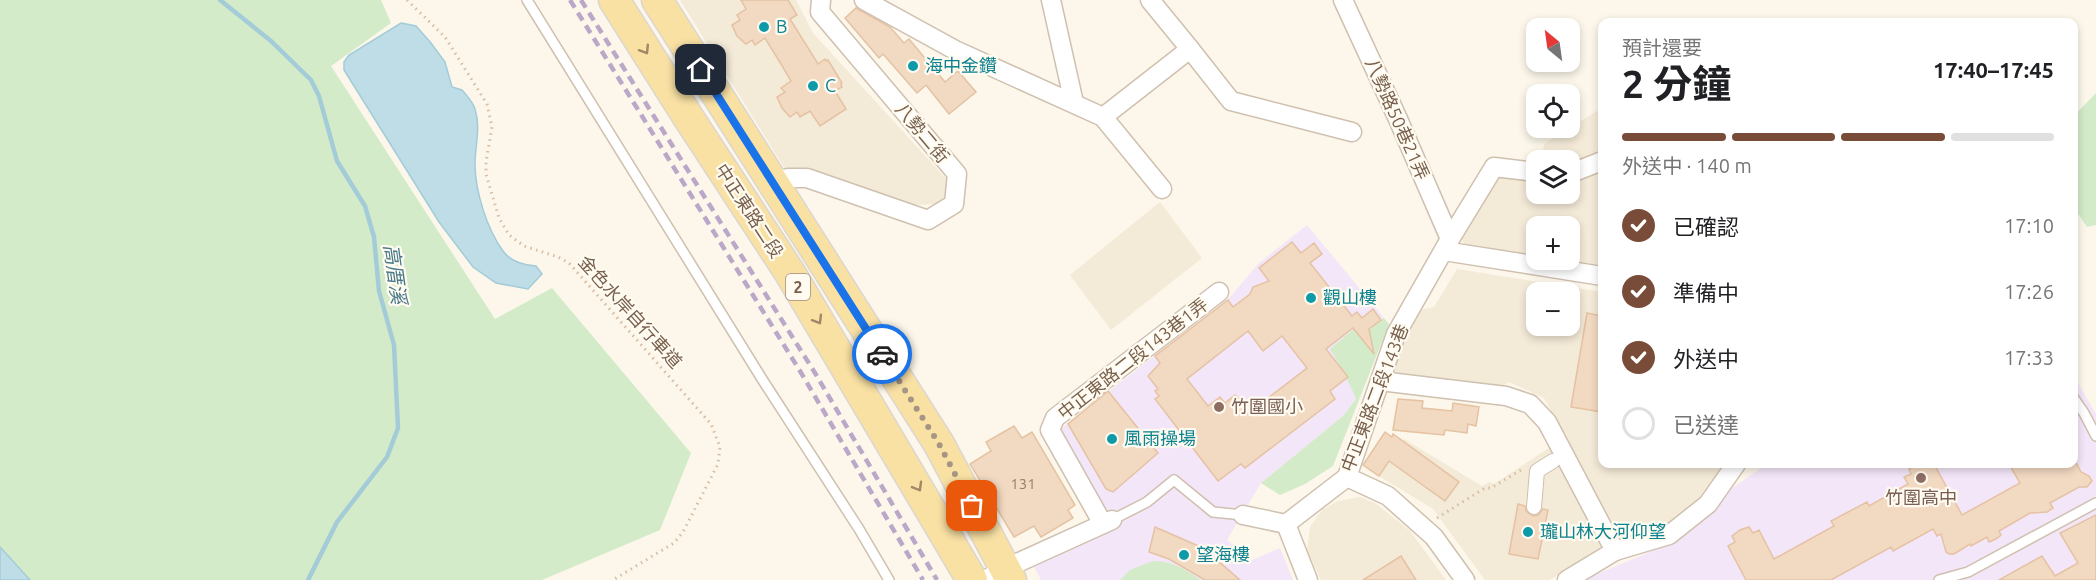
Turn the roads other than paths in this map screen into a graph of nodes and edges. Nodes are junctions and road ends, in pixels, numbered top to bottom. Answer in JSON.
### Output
{"nodes":[{"id":1,"x":527,"y":0,"type":"edge"},
{"id":2,"x":614,"y":0,"type":"edge"},
{"id":3,"x":657,"y":0,"type":"edge"},
{"id":4,"x":821,"y":0,"type":"edge"},
{"id":5,"x":864,"y":0,"type":"edge"},
{"id":6,"x":1051,"y":0,"type":"edge"},
{"id":7,"x":1150,"y":0,"type":"edge"},
{"id":8,"x":1343,"y":0,"type":"edge"},
{"id":9,"x":1190,"y":50,"type":"junction"},
{"id":10,"x":1074,"y":103,"type":"junction"},
{"id":11,"x":1103,"y":117,"type":"junction"},
{"id":12,"x":1352,"y":132,"type":"dead end"},
{"id":13,"x":1598,"y":163,"type":"edge"},
{"id":14,"x":1580,"y":170,"type":"edge"},
{"id":15,"x":1526,"y":171,"type":"edge"},
{"id":16,"x":772,"y":181,"type":"junction"},
{"id":17,"x":1162,"y":189,"type":"dead end"},
{"id":18,"x":1447,"y":245,"type":"junction"},
{"id":19,"x":1598,"y":275,"type":"edge"},
{"id":20,"x":1219,"y":292,"type":"dead end"},
{"id":21,"x":1380,"y":381,"type":"junction"},
{"id":22,"x":2078,"y":404,"type":"edge"},
{"id":23,"x":2096,"y":436,"type":"edge"},
{"id":24,"x":1553,"y":460,"type":"dead end"},
{"id":25,"x":1733,"y":468,"type":"edge"},
{"id":26,"x":1347,"y":477,"type":"junction"},
{"id":27,"x":2096,"y":503,"type":"edge"},
{"id":28,"x":1534,"y":507,"type":"dead end"},
{"id":29,"x":1243,"y":515,"type":"joint"},
{"id":30,"x":1107,"y":522,"type":"junction"},
{"id":31,"x":1286,"y":524,"type":"junction"},
{"id":32,"x":1615,"y":551,"type":"junction"},
{"id":33,"x":1000,"y":576,"type":"edge"},
{"id":34,"x":889,"y":580,"type":"edge"},
{"id":35,"x":972,"y":580,"type":"edge"},
{"id":36,"x":1308,"y":580,"type":"edge"},
{"id":37,"x":1466,"y":580,"type":"edge"},
{"id":38,"x":1567,"y":580,"type":"edge"},
{"id":39,"x":1939,"y":580,"type":"edge"}],
"edges":[{"from":1,"to":34,"type":"lane"},
{"from":2,"to":35,"type":"main road","name":"中正東路二段","number":"2","one_way":true},
{"from":3,"to":16,"type":"main road","name":"中正東路二段","number":"2"},
{"from":4,"to":16,"type":"street","name":"八勢二街"},
{"from":5,"to":10,"type":"street"},
{"from":6,"to":10,"type":"street"},
{"from":7,"to":9,"type":"street"},
{"from":8,"to":18,"type":"street","name":"八勢路50巷21弄"},
{"from":9,"to":11,"type":"street"},
{"from":9,"to":12,"type":"street"},
{"from":10,"to":11,"type":"street"},
{"from":11,"to":17,"type":"street"},
{"from":13,"to":14,"type":"street"},
{"from":15,"to":18,"type":"street","name":"中正東路二段143巷"},
{"from":16,"to":33,"type":"main road","name":"中正東路二段","number":"2"},
{"from":18,"to":19,"type":"street"},
{"from":18,"to":21,"type":"street","name":"中正東路二段143巷"},
{"from":20,"to":30,"type":"street","name":"中正東路二段143巷1弄"},
{"from":21,"to":26,"type":"street","name":"中正東路二段143巷"},
{"from":21,"to":32,"type":"street"},
{"from":22,"to":23,"type":"lane"},
{"from":24,"to":28,"type":"street"},
{"from":25,"to":32,"type":"street"},
{"from":26,"to":31,"type":"street","name":"中正東路二段143巷"},
{"from":26,"to":37,"type":"street"},
{"from":27,"to":39,"type":"lane"},
{"from":29,"to":30,"type":"lane"},
{"from":29,"to":31,"type":"street"},
{"from":30,"to":33,"type":"street"},
{"from":31,"to":36,"type":"street"},
{"from":32,"to":38,"type":"street"}]}
